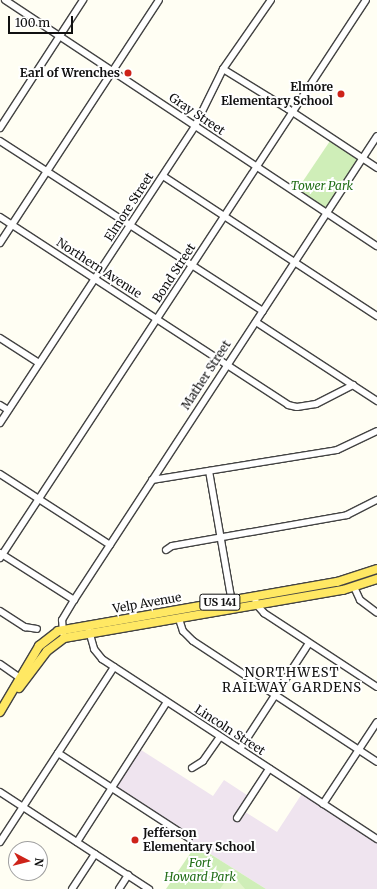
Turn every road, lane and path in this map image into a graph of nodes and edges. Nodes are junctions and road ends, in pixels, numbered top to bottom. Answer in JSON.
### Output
{"nodes":[{"id":1,"x":5,"y":0,"type":"edge"},
{"id":2,"x":83,"y":0,"type":"edge"},
{"id":3,"x":159,"y":0,"type":"edge"},
{"id":4,"x":271,"y":0,"type":"edge"},
{"id":5,"x":366,"y":0,"type":"edge"},
{"id":6,"x":60,"y":36,"type":"junction"},
{"id":7,"x":223,"y":69,"type":"junction"},
{"id":8,"x":112,"y":71,"type":"junction"},
{"id":9,"x":292,"y":112,"type":"junction"},
{"id":10,"x":195,"y":126,"type":"junction"},
{"id":11,"x":0,"y":128,"type":"edge"},
{"id":12,"x":377,"y":136,"type":"edge"},
{"id":13,"x":0,"y":141,"type":"edge"},
{"id":14,"x":362,"y":158,"type":"junction"},
{"id":15,"x":256,"y":167,"type":"junction"},
{"id":16,"x":377,"y":168,"type":"edge"},
{"id":17,"x":47,"y":172,"type":"junction"},
{"id":18,"x":163,"y":176,"type":"junction"},
{"id":19,"x":327,"y":214,"type":"junction"},
{"id":20,"x":224,"y":215,"type":"junction"},
{"id":21,"x":0,"y":216,"type":"edge"},
{"id":22,"x":12,"y":224,"type":"junction"},
{"id":23,"x":130,"y":226,"type":"junction"},
{"id":24,"x":0,"y":243,"type":"edge"},
{"id":25,"x":377,"y":246,"type":"edge"},
{"id":26,"x":295,"y":261,"type":"junction"},
{"id":27,"x":191,"y":266,"type":"junction"},
{"id":28,"x":95,"y":278,"type":"junction"},
{"id":29,"x":263,"y":311,"type":"junction"},
{"id":30,"x":377,"y":316,"type":"edge"},
{"id":31,"x":157,"y":318,"type":"junction"},
{"id":32,"x":256,"y":322,"type":"junction"},
{"id":33,"x":0,"y":338,"type":"edge"},
{"id":34,"x":39,"y":363,"type":"junction"},
{"id":35,"x":228,"y":365,"type":"junction"},
{"id":36,"x":352,"y":385,"type":"junction"},
{"id":37,"x":377,"y":401,"type":"edge"},
{"id":38,"x":0,"y":405,"type":"edge"},
{"id":39,"x":8,"y":410,"type":"junction"},
{"id":40,"x":0,"y":423,"type":"edge"},
{"id":41,"x":377,"y":431,"type":"edge"},
{"id":42,"x":209,"y":471,"type":"junction"},
{"id":43,"x":0,"y":474,"type":"edge"},
{"id":44,"x":152,"y":480,"type":"junction"},
{"id":45,"x":39,"y":499,"type":"junction"},
{"id":46,"x":377,"y":500,"type":"edge"},
{"id":47,"x":222,"y":538,"type":"junction"},
{"id":48,"x":110,"y":545,"type":"junction"},
{"id":49,"x":166,"y":550,"type":"dead end"},
{"id":50,"x":1,"y":555,"type":"edge"},
{"id":51,"x":377,"y":569,"type":"edge"},
{"id":52,"x":377,"y":579,"type":"edge"},
{"id":53,"x":354,"y":587,"type":"junction"},
{"id":54,"x":254,"y":596,"type":"junction"},
{"id":55,"x":74,"y":600,"type":"junction"},
{"id":56,"x":232,"y":600,"type":"junction"},
{"id":57,"x":257,"y":605,"type":"junction"},
{"id":58,"x":233,"y":609,"type":"junction"},
{"id":59,"x":0,"y":611,"type":"edge"},
{"id":60,"x":377,"y":613,"type":"edge"},
{"id":61,"x":179,"y":619,"type":"junction"},
{"id":62,"x":37,"y":629,"type":"dead end"},
{"id":63,"x":89,"y":629,"type":"junction"},
{"id":64,"x":63,"y":634,"type":"junction"},
{"id":65,"x":309,"y":643,"type":"junction"},
{"id":66,"x":0,"y":664,"type":"edge"},
{"id":67,"x":114,"y":667,"type":"junction"},
{"id":68,"x":20,"y":678,"type":"junction"},
{"id":69,"x":377,"y":687,"type":"edge"},
{"id":70,"x":276,"y":695,"type":"junction"},
{"id":71,"x":10,"y":697,"type":"junction"},
{"id":72,"x":167,"y":702,"type":"junction"},
{"id":73,"x":0,"y":712,"type":"edge"},
{"id":74,"x":377,"y":722,"type":"edge"},
{"id":75,"x":220,"y":737,"type":"junction"},
{"id":76,"x":240,"y":749,"type":"junction"},
{"id":77,"x":359,"y":750,"type":"junction"},
{"id":78,"x":58,"y":753,"type":"junction"},
{"id":79,"x":377,"y":762,"type":"edge"},
{"id":80,"x":192,"y":768,"type":"dead end"},
{"id":81,"x":269,"y":769,"type":"junction"},
{"id":82,"x":113,"y":789,"type":"junction"},
{"id":83,"x":0,"y":792,"type":"edge"},
{"id":84,"x":322,"y":804,"type":"junction"},
{"id":85,"x":23,"y":807,"type":"junction"},
{"id":86,"x":237,"y":818,"type":"dead end"},
{"id":87,"x":189,"y":838,"type":"dead end"},
{"id":88,"x":377,"y":839,"type":"edge"},
{"id":89,"x":0,"y":842,"type":"edge"},
{"id":90,"x":78,"y":842,"type":"junction"},
{"id":91,"x":95,"y":854,"type":"junction"},
{"id":92,"x":128,"y":875,"type":"junction"},
{"id":93,"x":72,"y":889,"type":"edge"},
{"id":94,"x":119,"y":889,"type":"edge"},
{"id":95,"x":149,"y":889,"type":"edge"}],
"edges":[{"from":1,"to":6,"type":"street","name":"Gray Street"},
{"from":2,"to":6,"type":"street"},
{"from":3,"to":8,"type":"street"},
{"from":4,"to":7,"type":"street","name":"Elmore Street"},
{"from":5,"to":9,"type":"street","name":"Bond Street"},
{"from":6,"to":8,"type":"street","name":"Gray Street"},
{"from":6,"to":11,"type":"street"},
{"from":7,"to":9,"type":"street"},
{"from":7,"to":10,"type":"street","name":"Elmore Street"},
{"from":8,"to":10,"type":"street","name":"Gray Street"},
{"from":8,"to":17,"type":"street"},
{"from":9,"to":14,"type":"street"},
{"from":9,"to":15,"type":"street","name":"Bond Street"},
{"from":10,"to":15,"type":"street","name":"Gray Street"},
{"from":10,"to":18,"type":"street","name":"Elmore Street"},
{"from":12,"to":14,"type":"street","name":"Mather Street"},
{"from":13,"to":17,"type":"street"},
{"from":14,"to":16,"type":"street"},
{"from":14,"to":19,"type":"street","name":"Mather Street"},
{"from":15,"to":19,"type":"street","name":"Gray Street"},
{"from":15,"to":20,"type":"street","name":"Bond Street"},
{"from":17,"to":22,"type":"street"},
{"from":17,"to":23,"type":"street"},
{"from":18,"to":20,"type":"street"},
{"from":18,"to":23,"type":"street","name":"Elmore Street"},
{"from":19,"to":25,"type":"street","name":"Gray Street"},
{"from":19,"to":26,"type":"street","name":"Mather Street"},
{"from":20,"to":26,"type":"street"},
{"from":20,"to":27,"type":"street","name":"Bond Street"},
{"from":21,"to":22,"type":"street","name":"Northern Avenue"},
{"from":22,"to":24,"type":"street"},
{"from":22,"to":28,"type":"street","name":"Northern Avenue"},
{"from":23,"to":27,"type":"street"},
{"from":23,"to":28,"type":"street","name":"Elmore Street"},
{"from":26,"to":29,"type":"street","name":"Mather Street"},
{"from":26,"to":30,"type":"street"},
{"from":27,"to":29,"type":"street"},
{"from":27,"to":31,"type":"street","name":"Bond Street"},
{"from":28,"to":31,"type":"street","name":"Northern Avenue"},
{"from":28,"to":34,"type":"street","name":"Elmore Street"},
{"from":29,"to":32,"type":"street","name":"Mather Street"},
{"from":31,"to":35,"type":"street","name":"Northern Avenue"},
{"from":31,"to":45,"type":"street","name":"Bond Street"},
{"from":32,"to":35,"type":"street","name":"Mather Street"},
{"from":32,"to":36,"type":"street"},
{"from":33,"to":34,"type":"street"},
{"from":34,"to":39,"type":"street","name":"Elmore Street"},
{"from":35,"to":36,"type":"street","name":"Northern Avenue"},
{"from":35,"to":44,"type":"street","name":"Mather Street"},
{"from":36,"to":37,"type":"street"},
{"from":38,"to":39,"type":"street"},
{"from":39,"to":40,"type":"street","name":"Elmore Street"},
{"from":41,"to":42,"type":"street"},
{"from":42,"to":44,"type":"street"},
{"from":42,"to":47,"type":"street"},
{"from":43,"to":45,"type":"street"},
{"from":44,"to":48,"type":"street","name":"Mather Street"},
{"from":45,"to":48,"type":"street"},
{"from":45,"to":50,"type":"street","name":"Bond Street"},
{"from":46,"to":47,"type":"street"},
{"from":47,"to":49,"type":"street"},
{"from":47,"to":56,"type":"street"},
{"from":48,"to":55,"type":"street","name":"Mather Street"},
{"from":50,"to":55,"type":"street"},
{"from":51,"to":54,"type":"main road","name":"Velp Avenue","number":"US 141"},
{"from":52,"to":53,"type":"main road","name":"Velp Avenue","number":"US 141"},
{"from":53,"to":57,"type":"main road","name":"Velp Avenue","number":"US 141"},
{"from":53,"to":60,"type":"street"},
{"from":54,"to":56,"type":"main road","name":"Velp Avenue","number":"US 141"},
{"from":54,"to":57,"type":"street"},
{"from":55,"to":64,"type":"street","name":"Mather Street"},
{"from":56,"to":58,"type":"street"},
{"from":56,"to":63,"type":"main road","name":"Velp Avenue","number":"US 141"},
{"from":57,"to":58,"type":"main road","name":"Velp Avenue","number":"US 141"},
{"from":57,"to":65,"type":"street"},
{"from":58,"to":61,"type":"main road","name":"Velp Avenue","number":"US 141"},
{"from":59,"to":62,"type":"street"},
{"from":61,"to":63,"type":"main road","name":"Velp Avenue","number":"US 141"},
{"from":61,"to":70,"type":"street"},
{"from":63,"to":64,"type":"main road","name":"Velp Avenue","number":"US 141"},
{"from":63,"to":67,"type":"street","name":"Lincoln Street"},
{"from":64,"to":68,"type":"main road","number":"US 141"},
{"from":64,"to":71,"type":"main road","number":"US 141"},
{"from":65,"to":69,"type":"street"},
{"from":65,"to":70,"type":"street"},
{"from":66,"to":68,"type":"street"},
{"from":67,"to":72,"type":"street","name":"Lincoln Street"},
{"from":67,"to":78,"type":"street"},
{"from":68,"to":71,"type":"main road","number":"US 141"},
{"from":70,"to":76,"type":"street"},
{"from":70,"to":77,"type":"street"},
{"from":71,"to":73,"type":"main road","number":"US 141"},
{"from":72,"to":75,"type":"street","name":"Lincoln Street"},
{"from":72,"to":82,"type":"street"},
{"from":74,"to":77,"type":"street"},
{"from":75,"to":76,"type":"street","name":"Lincoln Street"},
{"from":75,"to":80,"type":"street"},
{"from":76,"to":81,"type":"street","name":"Lincoln Street"},
{"from":77,"to":79,"type":"street"},
{"from":77,"to":84,"type":"street"},
{"from":78,"to":82,"type":"street"},
{"from":78,"to":85,"type":"street"},
{"from":81,"to":84,"type":"street","name":"Lincoln Street"},
{"from":81,"to":86,"type":"street"},
{"from":82,"to":87,"type":"street"},
{"from":82,"to":90,"type":"street"},
{"from":83,"to":85,"type":"street"},
{"from":84,"to":88,"type":"street","name":"Lincoln Street"},
{"from":85,"to":89,"type":"street"},
{"from":85,"to":90,"type":"street"},
{"from":90,"to":91,"type":"street"},
{"from":91,"to":92,"type":"street"},
{"from":91,"to":93,"type":"street"},
{"from":92,"to":94,"type":"street"},
{"from":92,"to":95,"type":"street"}]}
